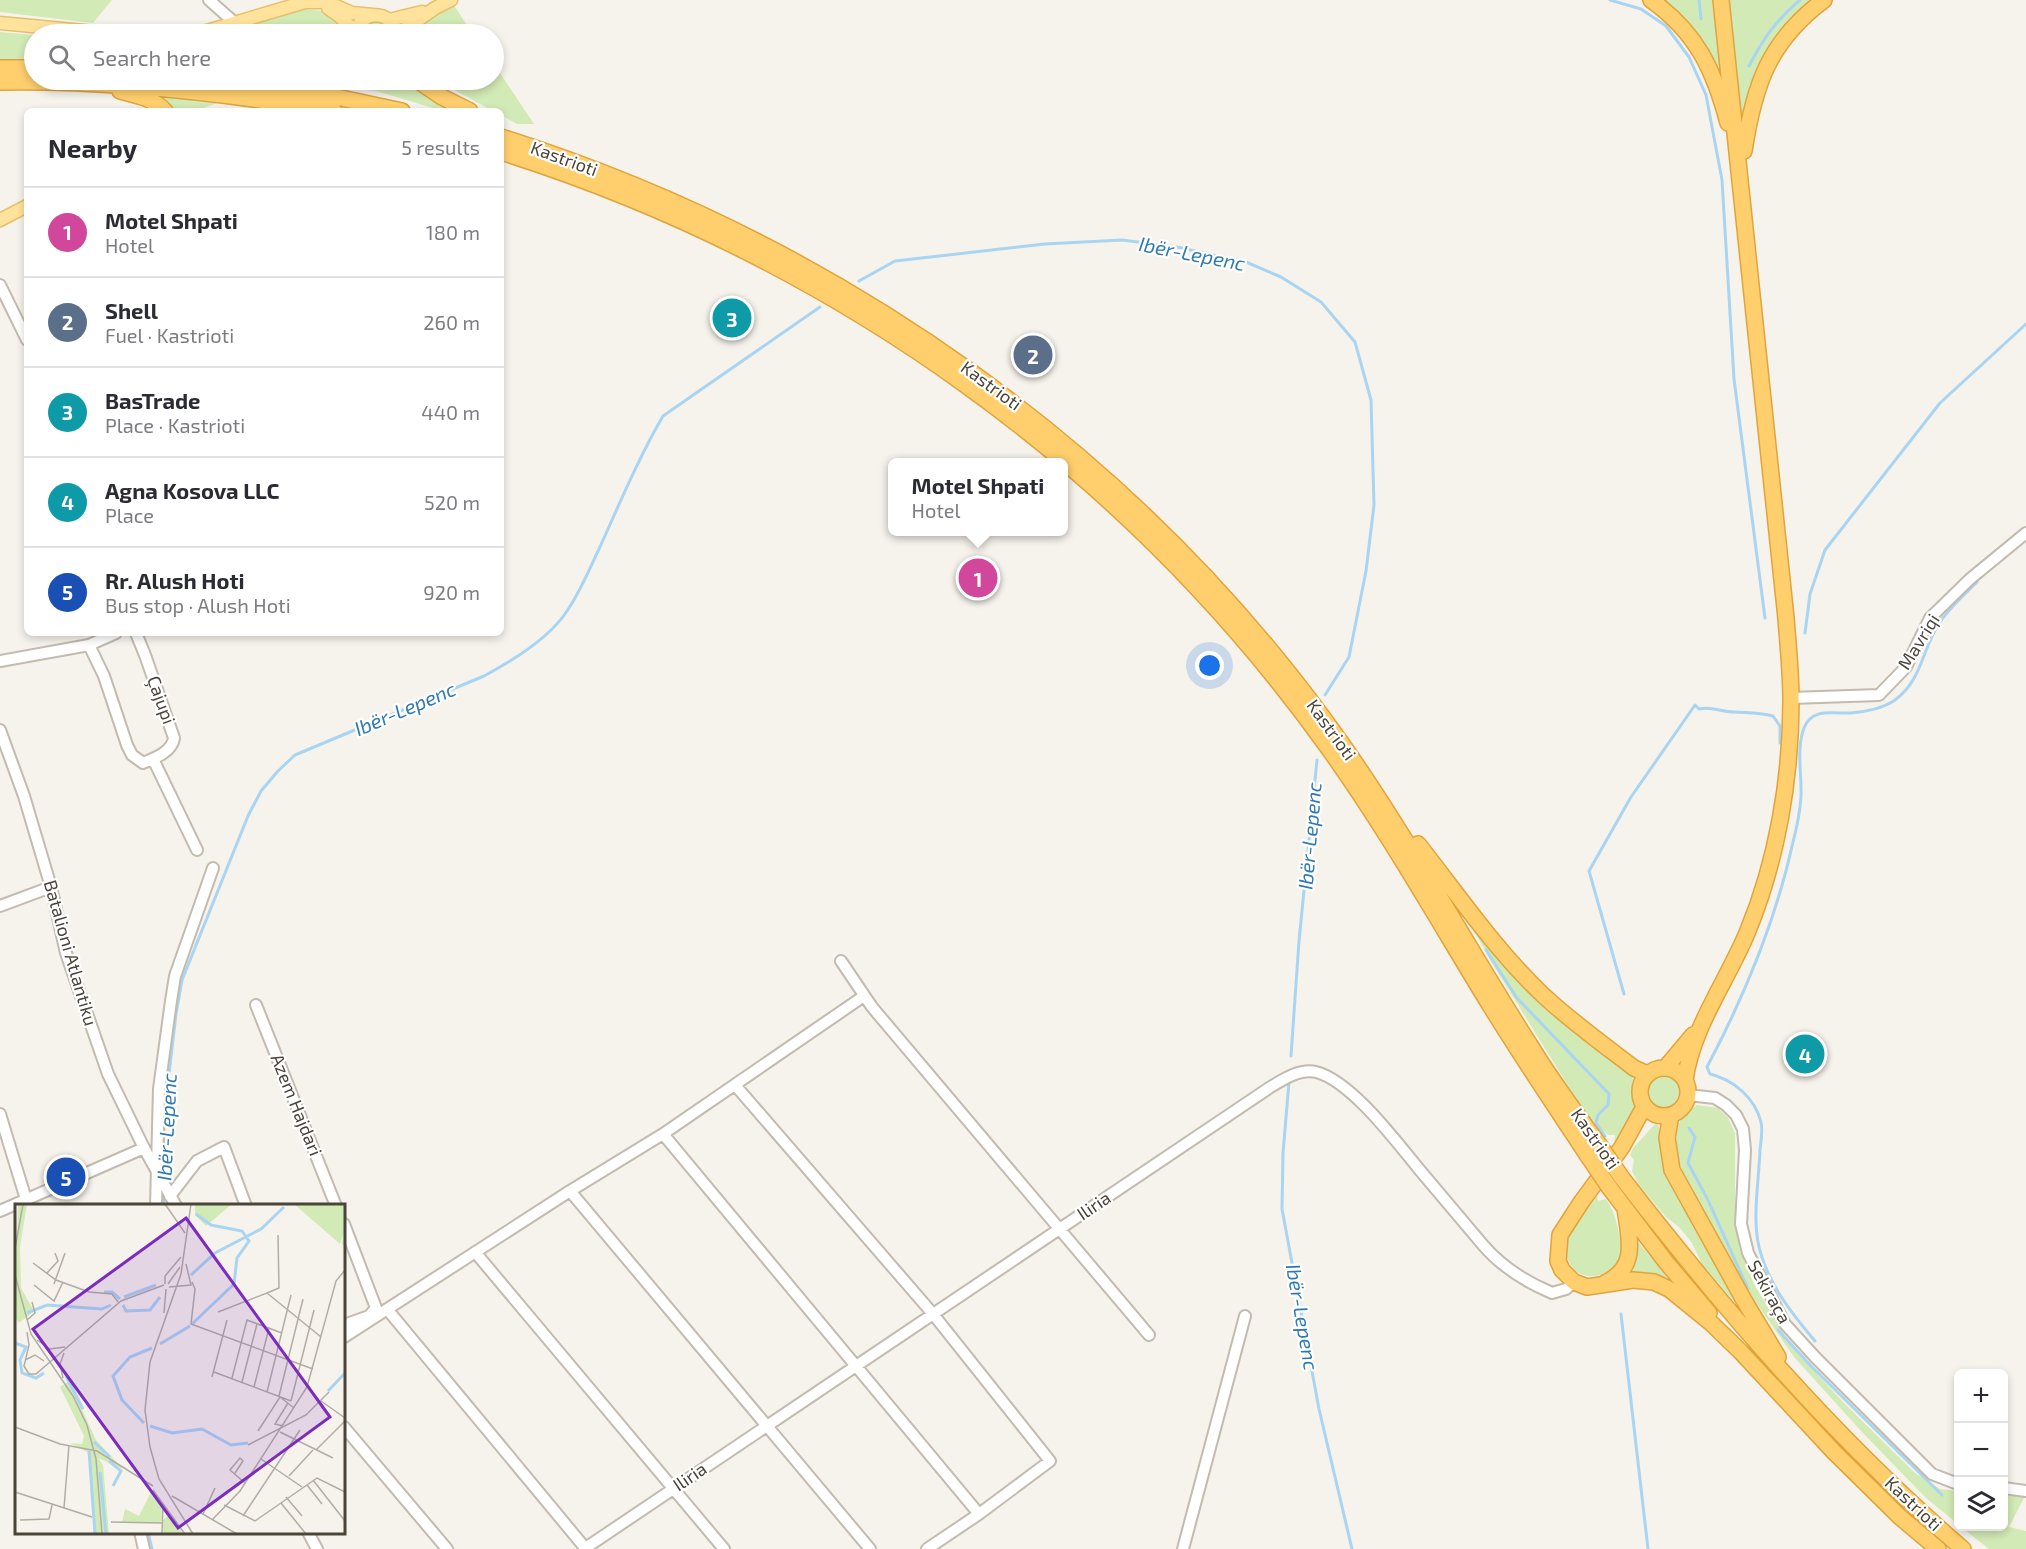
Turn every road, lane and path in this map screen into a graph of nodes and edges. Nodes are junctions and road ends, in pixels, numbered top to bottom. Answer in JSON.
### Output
{"nodes":[{"id":1,"x":208,"y":0,"type":"edge"},
{"id":2,"x":451,"y":0,"type":"edge"},
{"id":3,"x":1651,"y":0,"type":"edge"},
{"id":4,"x":1721,"y":0,"type":"edge"},
{"id":5,"x":1824,"y":0,"type":"edge"},
{"id":6,"x":314,"y":1,"type":"edge"},
{"id":7,"x":435,"y":8,"type":"junction"},
{"id":8,"x":373,"y":15,"type":"junction"},
{"id":9,"x":389,"y":20,"type":"junction"},
{"id":10,"x":0,"y":23,"type":"edge"},
{"id":11,"x":235,"y":23,"type":"junction"},
{"id":12,"x":231,"y":24,"type":"edge"},
{"id":13,"x":346,"y":24,"type":"edge"},
{"id":14,"x":360,"y":24,"type":"edge"},
{"id":15,"x":393,"y":24,"type":"edge"},
{"id":16,"x":412,"y":24,"type":"edge"},
{"id":17,"x":24,"y":25,"type":"edge"},
{"id":18,"x":0,"y":68,"type":"edge"},
{"id":19,"x":24,"y":68,"type":"edge"},
{"id":20,"x":0,"y":82,"type":"edge"},
{"id":21,"x":24,"y":82,"type":"edge"},
{"id":22,"x":118,"y":90,"type":"edge"},
{"id":23,"x":180,"y":90,"type":"edge"},
{"id":24,"x":291,"y":90,"type":"edge"},
{"id":25,"x":432,"y":90,"type":"edge"},
{"id":26,"x":162,"y":108,"type":"edge"},
{"id":27,"x":312,"y":108,"type":"edge"},
{"id":28,"x":388,"y":108,"type":"edge"},
{"id":29,"x":464,"y":108,"type":"edge"},
{"id":30,"x":504,"y":127,"type":"edge"},
{"id":31,"x":504,"y":138,"type":"edge"},
{"id":32,"x":504,"y":153,"type":"edge"},
{"id":33,"x":582,"y":164,"type":"junction"},
{"id":34,"x":1741,"y":175,"type":"junction"},
{"id":35,"x":24,"y":208,"type":"edge"},
{"id":36,"x":0,"y":220,"type":"edge"},
{"id":37,"x":0,"y":285,"type":"edge"},
{"id":38,"x":24,"y":334,"type":"edge"},
{"id":39,"x":1061,"y":458,"type":"edge"},
{"id":40,"x":1068,"y":464,"type":"edge"},
{"id":41,"x":2026,"y":533,"type":"edge"},
{"id":42,"x":109,"y":636,"type":"edge"},
{"id":43,"x":137,"y":636,"type":"edge"},
{"id":44,"x":89,"y":645,"type":"junction"},
{"id":45,"x":0,"y":661,"type":"edge"},
{"id":46,"x":1791,"y":698,"type":"junction"},
{"id":47,"x":0,"y":730,"type":"edge"},
{"id":48,"x":148,"y":761,"type":"junction"},
{"id":49,"x":1370,"y":785,"type":"junction"},
{"id":50,"x":198,"y":850,"type":"dead end"},
{"id":51,"x":213,"y":868,"type":"dead end"},
{"id":52,"x":51,"y":887,"type":"junction"},
{"id":53,"x":0,"y":906,"type":"edge"},
{"id":54,"x":840,"y":960,"type":"dead end"},
{"id":55,"x":864,"y":996,"type":"junction"},
{"id":56,"x":256,"y":1005,"type":"dead end"},
{"id":57,"x":1704,"y":1021,"type":"junction"},
{"id":58,"x":1666,"y":1067,"type":"junction"},
{"id":59,"x":1647,"y":1074,"type":"junction"},
{"id":60,"x":735,"y":1085,"type":"junction"},
{"id":61,"x":1687,"y":1088,"type":"junction"},
{"id":62,"x":1644,"y":1107,"type":"junction"},
{"id":63,"x":0,"y":1114,"type":"edge"},
{"id":64,"x":1665,"y":1116,"type":"junction"},
{"id":65,"x":663,"y":1134,"type":"junction"},
{"id":66,"x":1622,"y":1147,"type":"junction"},
{"id":67,"x":144,"y":1148,"type":"junction"},
{"id":68,"x":1594,"y":1151,"type":"junction"},
{"id":69,"x":158,"y":1173,"type":"junction"},
{"id":70,"x":570,"y":1191,"type":"junction"},
{"id":71,"x":173,"y":1201,"type":"edge"},
{"id":72,"x":26,"y":1203,"type":"edge"},
{"id":73,"x":156,"y":1204,"type":"edge"},
{"id":74,"x":245,"y":1204,"type":"edge"},
{"id":75,"x":335,"y":1204,"type":"edge"},
{"id":76,"x":15,"y":1206,"type":"edge"},
{"id":77,"x":1624,"y":1207,"type":"junction"},
{"id":78,"x":0,"y":1211,"type":"edge"},
{"id":79,"x":345,"y":1227,"type":"edge"},
{"id":80,"x":1059,"y":1229,"type":"junction"},
{"id":81,"x":475,"y":1252,"type":"junction"},
{"id":82,"x":1574,"y":1282,"type":"junction"},
{"id":83,"x":1597,"y":1287,"type":"junction"},
{"id":84,"x":387,"y":1309,"type":"junction"},
{"id":85,"x":933,"y":1314,"type":"junction"},
{"id":86,"x":1245,"y":1316,"type":"dead end"},
{"id":87,"x":345,"y":1325,"type":"edge"},
{"id":88,"x":1149,"y":1335,"type":"dead end"},
{"id":89,"x":345,"y":1336,"type":"edge"},
{"id":90,"x":1741,"y":1352,"type":"junction"},
{"id":91,"x":857,"y":1366,"type":"junction"},
{"id":92,"x":1797,"y":1388,"type":"junction"},
{"id":93,"x":768,"y":1425,"type":"junction"},
{"id":94,"x":345,"y":1428,"type":"edge"},
{"id":95,"x":1954,"y":1482,"type":"edge"},
{"id":96,"x":674,"y":1488,"type":"junction"},
{"id":97,"x":2008,"y":1489,"type":"edge"},
{"id":98,"x":2026,"y":1491,"type":"edge"},
{"id":99,"x":979,"y":1514,"type":"junction"},
{"id":100,"x":140,"y":1534,"type":"edge"},
{"id":101,"x":309,"y":1534,"type":"edge"},
{"id":102,"x":144,"y":1549,"type":"edge"},
{"id":103,"x":317,"y":1549,"type":"edge"},
{"id":104,"x":447,"y":1549,"type":"edge"},
{"id":105,"x":585,"y":1549,"type":"edge"},
{"id":106,"x":724,"y":1549,"type":"edge"},
{"id":107,"x":870,"y":1549,"type":"edge"},
{"id":108,"x":927,"y":1549,"type":"edge"},
{"id":109,"x":1183,"y":1549,"type":"edge"},
{"id":110,"x":1938,"y":1549,"type":"edge"},
{"id":111,"x":1963,"y":1549,"type":"edge"}],
"edges":[{"from":1,"to":11,"type":"street"},
{"from":2,"to":7,"type":"main road"},
{"from":3,"to":34,"type":"highway"},
{"from":4,"to":34,"type":"highway"},
{"from":5,"to":34,"type":"highway"},
{"from":6,"to":8,"type":"main road"},
{"from":6,"to":11,"type":"main road"},
{"from":6,"to":13,"type":"main road"},
{"from":7,"to":9,"type":"main road"},
{"from":7,"to":16,"type":"main road"},
{"from":8,"to":9,"type":"main road"},
{"from":8,"to":14,"type":"main road"},
{"from":9,"to":15,"type":"main road"},
{"from":10,"to":17,"type":"main road"},
{"from":11,"to":12,"type":"main road"},
{"from":18,"to":19,"type":"highway"},
{"from":20,"to":21,"type":"highway"},
{"from":22,"to":26,"type":"highway"},
{"from":23,"to":27,"type":"highway"},
{"from":24,"to":28,"type":"highway"},
{"from":25,"to":29,"type":"highway"},
{"from":30,"to":33,"type":"highway"},
{"from":31,"to":33,"type":"highway","name":"Kastrioti"},
{"from":32,"to":39,"type":"highway","name":"Kastrioti"},
{"from":33,"to":49,"type":"highway","name":"Kastrioti"},
{"from":34,"to":46,"type":"highway"},
{"from":35,"to":36,"type":"main road"},
{"from":37,"to":38,"type":"street"},
{"from":40,"to":68,"type":"highway","name":"Kastrioti"},
{"from":41,"to":46,"type":"street","name":"Mavriqi"},
{"from":42,"to":44,"type":"street"},
{"from":43,"to":48,"type":"street","name":"Çajupi"},
{"from":44,"to":45,"type":"street"},
{"from":44,"to":48,"type":"street"},
{"from":46,"to":57,"type":"highway"},
{"from":47,"to":52,"type":"street","name":"Batalioni Atlantiku"},
{"from":48,"to":50,"type":"street"},
{"from":49,"to":59,"type":"highway"},
{"from":49,"to":68,"type":"highway","name":"Kastrioti"},
{"from":51,"to":69,"type":"street","name":"Batalioni Atlantiku"},
{"from":52,"to":53,"type":"street"},
{"from":52,"to":67,"type":"street","name":"Batalioni Atlantiku"},
{"from":54,"to":55,"type":"street"},
{"from":55,"to":60,"type":"street"},
{"from":55,"to":80,"type":"street"},
{"from":56,"to":75,"type":"street","name":"Azem Hajdari"},
{"from":57,"to":58,"type":"highway"},
{"from":57,"to":61,"type":"highway"},
{"from":58,"to":59,"type":"highway"},
{"from":58,"to":61,"type":"highway"},
{"from":59,"to":62,"type":"highway"},
{"from":60,"to":65,"type":"street"},
{"from":60,"to":85,"type":"street"},
{"from":61,"to":64,"type":"highway"},
{"from":61,"to":95,"type":"street","name":"Sekiraça"},
{"from":62,"to":64,"type":"highway"},
{"from":62,"to":66,"type":"highway"},
{"from":63,"to":72,"type":"street"},
{"from":64,"to":66,"type":"highway"},
{"from":64,"to":92,"type":"highway"},
{"from":65,"to":70,"type":"street"},
{"from":65,"to":91,"type":"street"},
{"from":66,"to":82,"type":"highway"},
{"from":67,"to":69,"type":"street","name":"Batalioni Atlantiku"},
{"from":67,"to":72,"type":"street"},
{"from":68,"to":77,"type":"highway","name":"Kastrioti","bridge":true},
{"from":68,"to":92,"type":"highway","name":"Kastrioti","bridge":true},
{"from":69,"to":71,"type":"street","name":"Batalioni Atlantiku"},
{"from":69,"to":73,"type":"street"},
{"from":70,"to":81,"type":"street"},
{"from":70,"to":93,"type":"street"},
{"from":71,"to":74,"type":"street"},
{"from":76,"to":78,"type":"street"},
{"from":77,"to":83,"type":"highway"},
{"from":77,"to":90,"type":"highway","name":"Kastrioti"},
{"from":79,"to":87,"type":"street"},
{"from":80,"to":82,"type":"street","name":"Iliria"},
{"from":80,"to":85,"type":"street","name":"Iliria"},
{"from":80,"to":88,"type":"street"},
{"from":81,"to":84,"type":"street"},
{"from":81,"to":96,"type":"street"},
{"from":82,"to":83,"type":"highway"},
{"from":83,"to":90,"type":"highway"},
{"from":84,"to":89,"type":"street"},
{"from":84,"to":105,"type":"street"},
{"from":85,"to":91,"type":"street","name":"Iliria"},
{"from":85,"to":99,"type":"street"},
{"from":86,"to":109,"type":"street"},
{"from":90,"to":110,"type":"highway","name":"Kastrioti"},
{"from":91,"to":93,"type":"street","name":"Iliria"},
{"from":91,"to":99,"type":"street"},
{"from":92,"to":111,"type":"highway","name":"Kastrioti"},
{"from":93,"to":96,"type":"street","name":"Iliria"},
{"from":93,"to":107,"type":"street"},
{"from":94,"to":104,"type":"street"},
{"from":96,"to":105,"type":"street","name":"Iliria"},
{"from":96,"to":106,"type":"street"},
{"from":97,"to":98,"type":"street"},
{"from":99,"to":108,"type":"street"},
{"from":100,"to":102,"type":"street"},
{"from":101,"to":103,"type":"street"}]}
